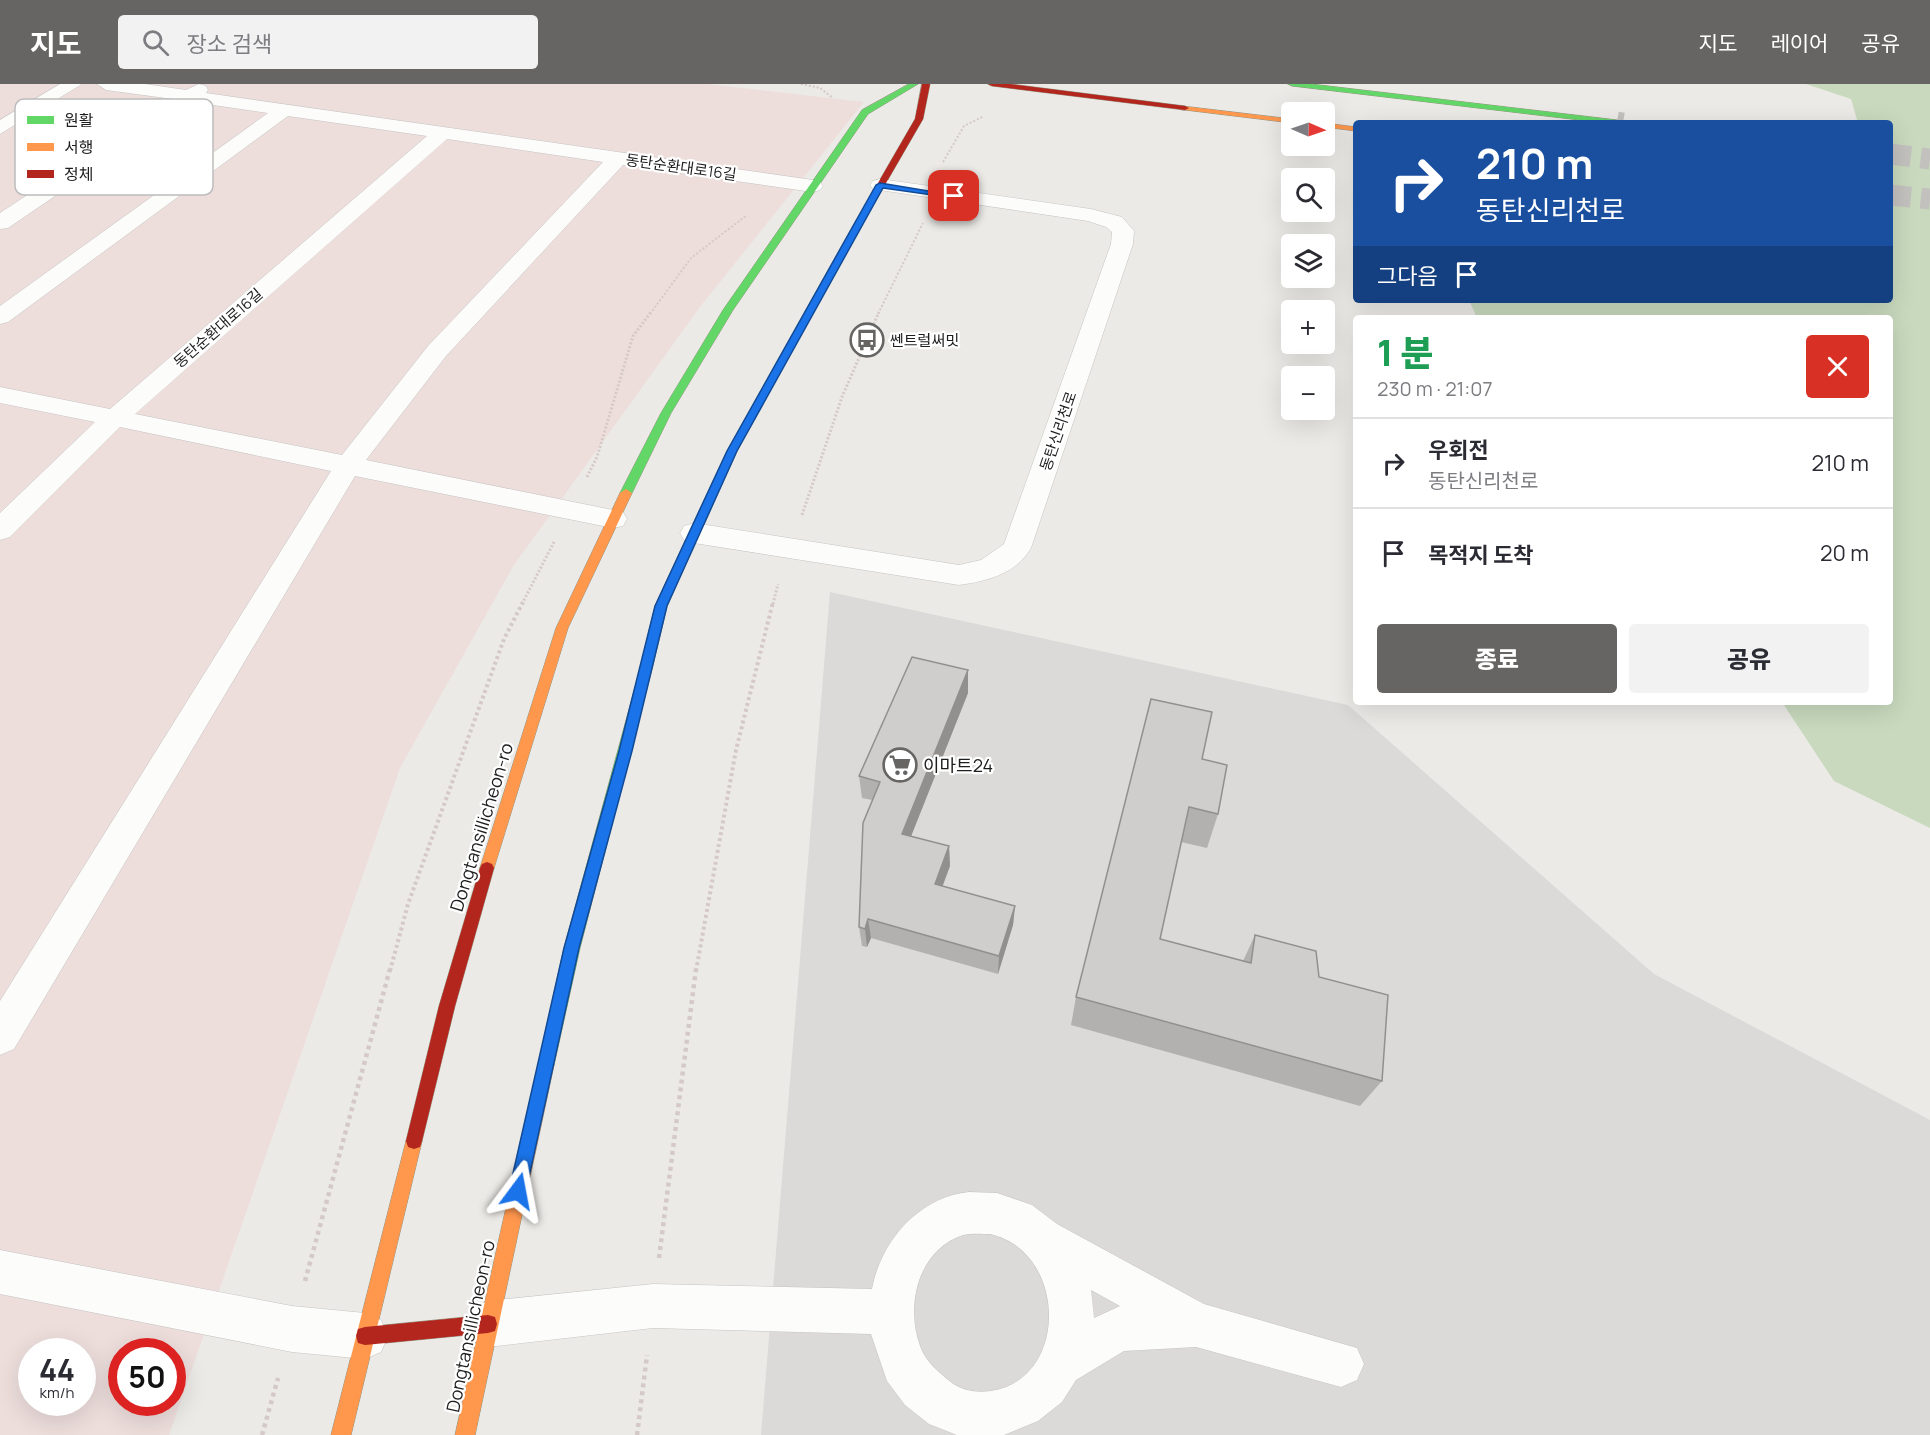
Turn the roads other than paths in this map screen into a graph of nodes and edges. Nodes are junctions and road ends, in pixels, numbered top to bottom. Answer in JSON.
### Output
{"nodes":[{"id":1,"x":73,"y":84,"type":"edge"},
{"id":2,"x":106,"y":84,"type":"edge"},
{"id":3,"x":208,"y":84,"type":"edge"},
{"id":4,"x":914,"y":84,"type":"edge"},
{"id":5,"x":926,"y":84,"type":"edge"},
{"id":6,"x":992,"y":84,"type":"edge"},
{"id":7,"x":1292,"y":84,"type":"edge"},
{"id":8,"x":190,"y":96,"type":"junction"},
{"id":9,"x":48,"y":99,"type":"edge"},
{"id":10,"x":186,"y":99,"type":"edge"},
{"id":11,"x":210,"y":99,"type":"edge"},
{"id":12,"x":213,"y":99,"type":"edge"},
{"id":13,"x":284,"y":110,"type":"junction"},
{"id":14,"x":15,"y":119,"type":"edge"},
{"id":15,"x":1281,"y":120,"type":"edge"},
{"id":16,"x":1600,"y":120,"type":"edge"},
{"id":17,"x":1335,"y":126,"type":"edge"},
{"id":18,"x":0,"y":128,"type":"edge"},
{"id":19,"x":1353,"y":129,"type":"edge"},
{"id":20,"x":442,"y":133,"type":"junction"},
{"id":21,"x":618,"y":158,"type":"junction"},
{"id":22,"x":213,"y":162,"type":"edge"},
{"id":23,"x":880,"y":185,"type":"junction"},
{"id":24,"x":813,"y":186,"type":"junction"},
{"id":25,"x":42,"y":195,"type":"edge"},
{"id":26,"x":167,"y":195,"type":"edge"},
{"id":27,"x":0,"y":223,"type":"edge"},
{"id":28,"x":0,"y":317,"type":"edge"},
{"id":29,"x":0,"y":394,"type":"edge"},
{"id":30,"x":116,"y":418,"type":"junction"},
{"id":31,"x":349,"y":464,"type":"junction"},
{"id":32,"x":613,"y":519,"type":"junction"},
{"id":33,"x":0,"y":530,"type":"edge"},
{"id":34,"x":694,"y":533,"type":"junction"},
{"id":35,"x":0,"y":1036,"type":"edge"},
{"id":36,"x":1044,"y":1239,"type":"junction"},
{"id":37,"x":0,"y":1272,"type":"edge"},
{"id":38,"x":889,"y":1312,"type":"junction"},
{"id":39,"x":488,"y":1324,"type":"junction"},
{"id":40,"x":1196,"y":1324,"type":"junction"},
{"id":41,"x":365,"y":1336,"type":"junction"},
{"id":42,"x":1062,"y":1363,"type":"junction"},
{"id":43,"x":1341,"y":1364,"type":"dead end"},
{"id":44,"x":341,"y":1435,"type":"edge"},
{"id":45,"x":465,"y":1435,"type":"edge"}],
"edges":[{"from":1,"to":9,"type":"street"},
{"from":2,"to":8,"type":"street","name":"동탄순환대로16길"},
{"from":3,"to":8,"type":"street"},
{"from":4,"to":24,"type":"main road"},
{"from":5,"to":23,"type":"main road","name":"Dongtansillicheon-ro"},
{"from":6,"to":15,"type":"main road"},
{"from":7,"to":16,"type":"main road"},
{"from":8,"to":10,"type":"street"},
{"from":8,"to":11,"type":"street","name":"동탄순환대로16길"},
{"from":12,"to":13,"type":"street","name":"동탄순환대로16길"},
{"from":13,"to":20,"type":"street","name":"동탄순환대로16길"},
{"from":13,"to":22,"type":"street"},
{"from":14,"to":18,"type":"street"},
{"from":17,"to":19,"type":"main road"},
{"from":20,"to":21,"type":"street","name":"동탄순환대로16길"},
{"from":20,"to":30,"type":"street","name":"동탄순환대로16길"},
{"from":21,"to":24,"type":"street","name":"동탄순환대로16길"},
{"from":21,"to":31,"type":"street"},
{"from":23,"to":34,"type":"main road","name":"Dongtansillicheon-ro"},
{"from":23,"to":34,"type":"street","name":"동탄신리천로"},
{"from":24,"to":32,"type":"main road"},
{"from":25,"to":27,"type":"street"},
{"from":26,"to":28,"type":"street"},
{"from":29,"to":30,"type":"street"},
{"from":30,"to":31,"type":"street"},
{"from":30,"to":33,"type":"street","name":"동탄순환대로16길"},
{"from":31,"to":32,"type":"street"},
{"from":31,"to":35,"type":"street"},
{"from":32,"to":41,"type":"main road","name":"Dongtansillicheon-ro"},
{"from":34,"to":39,"type":"main road","name":"Dongtansillicheon-ro"},
{"from":36,"to":38,"type":"street"},
{"from":36,"to":40,"type":"street"},
{"from":36,"to":42,"type":"street"},
{"from":37,"to":41,"type":"street"},
{"from":38,"to":39,"type":"street"},
{"from":38,"to":42,"type":"street"},
{"from":39,"to":41,"type":"main road"},
{"from":39,"to":45,"type":"main road","name":"Dongtansillicheon-ro"},
{"from":40,"to":42,"type":"street"},
{"from":40,"to":43,"type":"street"},
{"from":41,"to":44,"type":"main road","name":"Dongtansillicheon-ro"}]}
